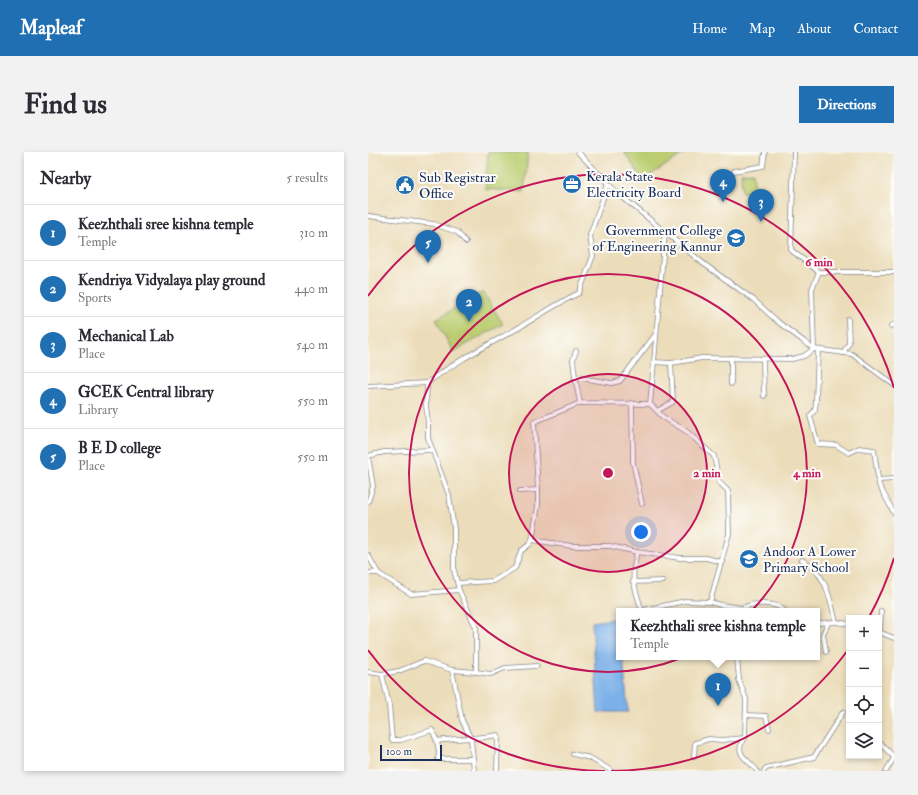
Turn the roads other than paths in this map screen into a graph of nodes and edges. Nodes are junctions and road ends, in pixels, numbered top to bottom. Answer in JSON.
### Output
{"nodes":[{"id":1,"x":578,"y":152,"type":"edge"},
{"id":2,"x":765,"y":152,"type":"edge"},
{"id":3,"x":794,"y":152,"type":"edge"},
{"id":4,"x":734,"y":171,"type":"dead end"},
{"id":5,"x":608,"y":184,"type":"junction"},
{"id":6,"x":368,"y":216,"type":"edge"},
{"id":7,"x":665,"y":231,"type":"junction"},
{"id":8,"x":466,"y":242,"type":"dead end"},
{"id":9,"x":820,"y":272,"type":"junction"},
{"id":10,"x":894,"y":272,"type":"edge"},
{"id":11,"x":848,"y":319,"type":"dead end"},
{"id":12,"x":656,"y":333,"type":"junction"},
{"id":13,"x":816,"y":349,"type":"junction"},
{"id":14,"x":576,"y":352,"type":"dead end"},
{"id":15,"x":843,"y":353,"type":"junction"},
{"id":16,"x":731,"y":358,"type":"junction"},
{"id":17,"x":763,"y":359,"type":"junction"},
{"id":18,"x":654,"y":362,"type":"junction"},
{"id":19,"x":671,"y":363,"type":"junction"},
{"id":20,"x":575,"y":377,"type":"junction"},
{"id":21,"x":894,"y":378,"type":"edge"},
{"id":22,"x":427,"y":383,"type":"junction"},
{"id":23,"x":731,"y":384,"type":"dead end"},
{"id":24,"x":892,"y":384,"type":"edge"},
{"id":25,"x":368,"y":386,"type":"edge"},
{"id":26,"x":764,"y":396,"type":"dead end"},
{"id":27,"x":580,"y":403,"type":"junction"},
{"id":28,"x":632,"y":403,"type":"junction"},
{"id":29,"x":650,"y":404,"type":"junction"},
{"id":30,"x":657,"y":410,"type":"junction"},
{"id":31,"x":431,"y":450,"type":"junction"},
{"id":32,"x":894,"y":479,"type":"edge"},
{"id":33,"x":878,"y":480,"type":"junction"},
{"id":34,"x":538,"y":490,"type":"junction"},
{"id":35,"x":520,"y":491,"type":"dead end"},
{"id":36,"x":368,"y":502,"type":"edge"},
{"id":37,"x":642,"y":504,"type":"dead end"},
{"id":38,"x":894,"y":513,"type":"edge"},
{"id":39,"x":532,"y":540,"type":"junction"},
{"id":40,"x":637,"y":552,"type":"junction"},
{"id":41,"x":368,"y":555,"type":"edge"},
{"id":42,"x":802,"y":560,"type":"dead end"},
{"id":43,"x":722,"y":562,"type":"junction"},
{"id":44,"x":368,"y":573,"type":"edge"},
{"id":45,"x":378,"y":573,"type":"junction"},
{"id":46,"x":662,"y":581,"type":"dead end"},
{"id":47,"x":633,"y":582,"type":"junction"},
{"id":48,"x":458,"y":583,"type":"junction"},
{"id":49,"x":459,"y":590,"type":"junction"},
{"id":50,"x":710,"y":602,"type":"junction"},
{"id":51,"x":640,"y":608,"type":"edge"},
{"id":52,"x":654,"y":608,"type":"edge"},
{"id":53,"x":734,"y":608,"type":"edge"},
{"id":54,"x":749,"y":608,"type":"edge"},
{"id":55,"x":781,"y":608,"type":"edge"},
{"id":56,"x":881,"y":611,"type":"dead end"},
{"id":57,"x":881,"y":615,"type":"edge"},
{"id":58,"x":836,"y":622,"type":"junction"},
{"id":59,"x":820,"y":623,"type":"edge"},
{"id":60,"x":828,"y":623,"type":"junction"},
{"id":61,"x":846,"y":624,"type":"edge"},
{"id":62,"x":882,"y":633,"type":"edge"},
{"id":63,"x":894,"y":638,"type":"edge"},
{"id":64,"x":826,"y":652,"type":"dead end"},
{"id":65,"x":737,"y":660,"type":"edge"},
{"id":66,"x":537,"y":666,"type":"dead end"},
{"id":67,"x":452,"y":670,"type":"junction"},
{"id":68,"x":368,"y":672,"type":"edge"},
{"id":69,"x":476,"y":672,"type":"junction"},
{"id":70,"x":382,"y":674,"type":"junction"},
{"id":71,"x":843,"y":712,"type":"dead end"},
{"id":72,"x":746,"y":715,"type":"junction"},
{"id":73,"x":769,"y":729,"type":"dead end"},
{"id":74,"x":743,"y":739,"type":"junction"},
{"id":75,"x":471,"y":740,"type":"junction"},
{"id":76,"x":437,"y":741,"type":"junction"},
{"id":77,"x":882,"y":745,"type":"edge"},
{"id":78,"x":573,"y":754,"type":"dead end"},
{"id":79,"x":694,"y":756,"type":"dead end"},
{"id":80,"x":473,"y":758,"type":"junction"},
{"id":81,"x":894,"y":758,"type":"edge"},
{"id":82,"x":474,"y":771,"type":"edge"},
{"id":83,"x":496,"y":771,"type":"edge"},
{"id":84,"x":612,"y":771,"type":"edge"},
{"id":85,"x":757,"y":771,"type":"edge"},
{"id":86,"x":764,"y":771,"type":"edge"},
{"id":87,"x":886,"y":771,"type":"edge"}],
"edges":[{"from":1,"to":5,"type":"street"},
{"from":2,"to":4,"type":"street"},
{"from":3,"to":9,"type":"street"},
{"from":5,"to":7,"type":"street"},
{"from":5,"to":22,"type":"street"},
{"from":6,"to":8,"type":"street"},
{"from":7,"to":12,"type":"street"},
{"from":7,"to":13,"type":"street"},
{"from":9,"to":10,"type":"street"},
{"from":9,"to":13,"type":"street"},
{"from":11,"to":15,"type":"street"},
{"from":12,"to":18,"type":"street"},
{"from":12,"to":20,"type":"street"},
{"from":13,"to":15,"type":"street"},
{"from":13,"to":17,"type":"street"},
{"from":13,"to":33,"type":"street"},
{"from":14,"to":20,"type":"street"},
{"from":15,"to":24,"type":"street"},
{"from":16,"to":17,"type":"street"},
{"from":16,"to":19,"type":"street"},
{"from":16,"to":23,"type":"street"},
{"from":17,"to":26,"type":"street"},
{"from":18,"to":19,"type":"street"},
{"from":18,"to":29,"type":"street"},
{"from":19,"to":30,"type":"street"},
{"from":20,"to":27,"type":"street"},
{"from":21,"to":24,"type":"street"},
{"from":22,"to":25,"type":"street"},
{"from":22,"to":31,"type":"street"},
{"from":27,"to":28,"type":"street"},
{"from":27,"to":34,"type":"street"},
{"from":28,"to":29,"type":"street"},
{"from":28,"to":37,"type":"street"},
{"from":29,"to":30,"type":"street"},
{"from":30,"to":43,"type":"street"},
{"from":31,"to":36,"type":"street"},
{"from":31,"to":48,"type":"street"},
{"from":32,"to":33,"type":"street"},
{"from":33,"to":38,"type":"street"},
{"from":34,"to":35,"type":"street"},
{"from":34,"to":39,"type":"street"},
{"from":39,"to":40,"type":"street"},
{"from":39,"to":48,"type":"street"},
{"from":40,"to":43,"type":"street"},
{"from":40,"to":47,"type":"street"},
{"from":41,"to":45,"type":"street"},
{"from":42,"to":58,"type":"street"},
{"from":43,"to":50,"type":"street"},
{"from":44,"to":45,"type":"street"},
{"from":45,"to":49,"type":"street"},
{"from":46,"to":47,"type":"street"},
{"from":47,"to":51,"type":"street"},
{"from":48,"to":49,"type":"street"},
{"from":49,"to":69,"type":"street"},
{"from":50,"to":52,"type":"street"},
{"from":50,"to":53,"type":"street"},
{"from":54,"to":55,"type":"street"},
{"from":56,"to":57,"type":"street"},
{"from":58,"to":60,"type":"street"},
{"from":58,"to":61,"type":"street"},
{"from":59,"to":60,"type":"street"},
{"from":60,"to":64,"type":"street"},
{"from":62,"to":63,"type":"street"},
{"from":65,"to":72,"type":"street"},
{"from":66,"to":69,"type":"street"},
{"from":67,"to":69,"type":"street"},
{"from":67,"to":70,"type":"street"},
{"from":67,"to":75,"type":"street"},
{"from":68,"to":70,"type":"street"},
{"from":70,"to":76,"type":"street"},
{"from":71,"to":86,"type":"street"},
{"from":72,"to":73,"type":"street"},
{"from":72,"to":74,"type":"street"},
{"from":74,"to":79,"type":"street"},
{"from":74,"to":85,"type":"street"},
{"from":75,"to":76,"type":"street"},
{"from":75,"to":80,"type":"street"},
{"from":75,"to":83,"type":"street"},
{"from":76,"to":80,"type":"street"},
{"from":77,"to":81,"type":"street"},
{"from":78,"to":84,"type":"street"},
{"from":80,"to":82,"type":"street"},
{"from":81,"to":87,"type":"street"}]}
